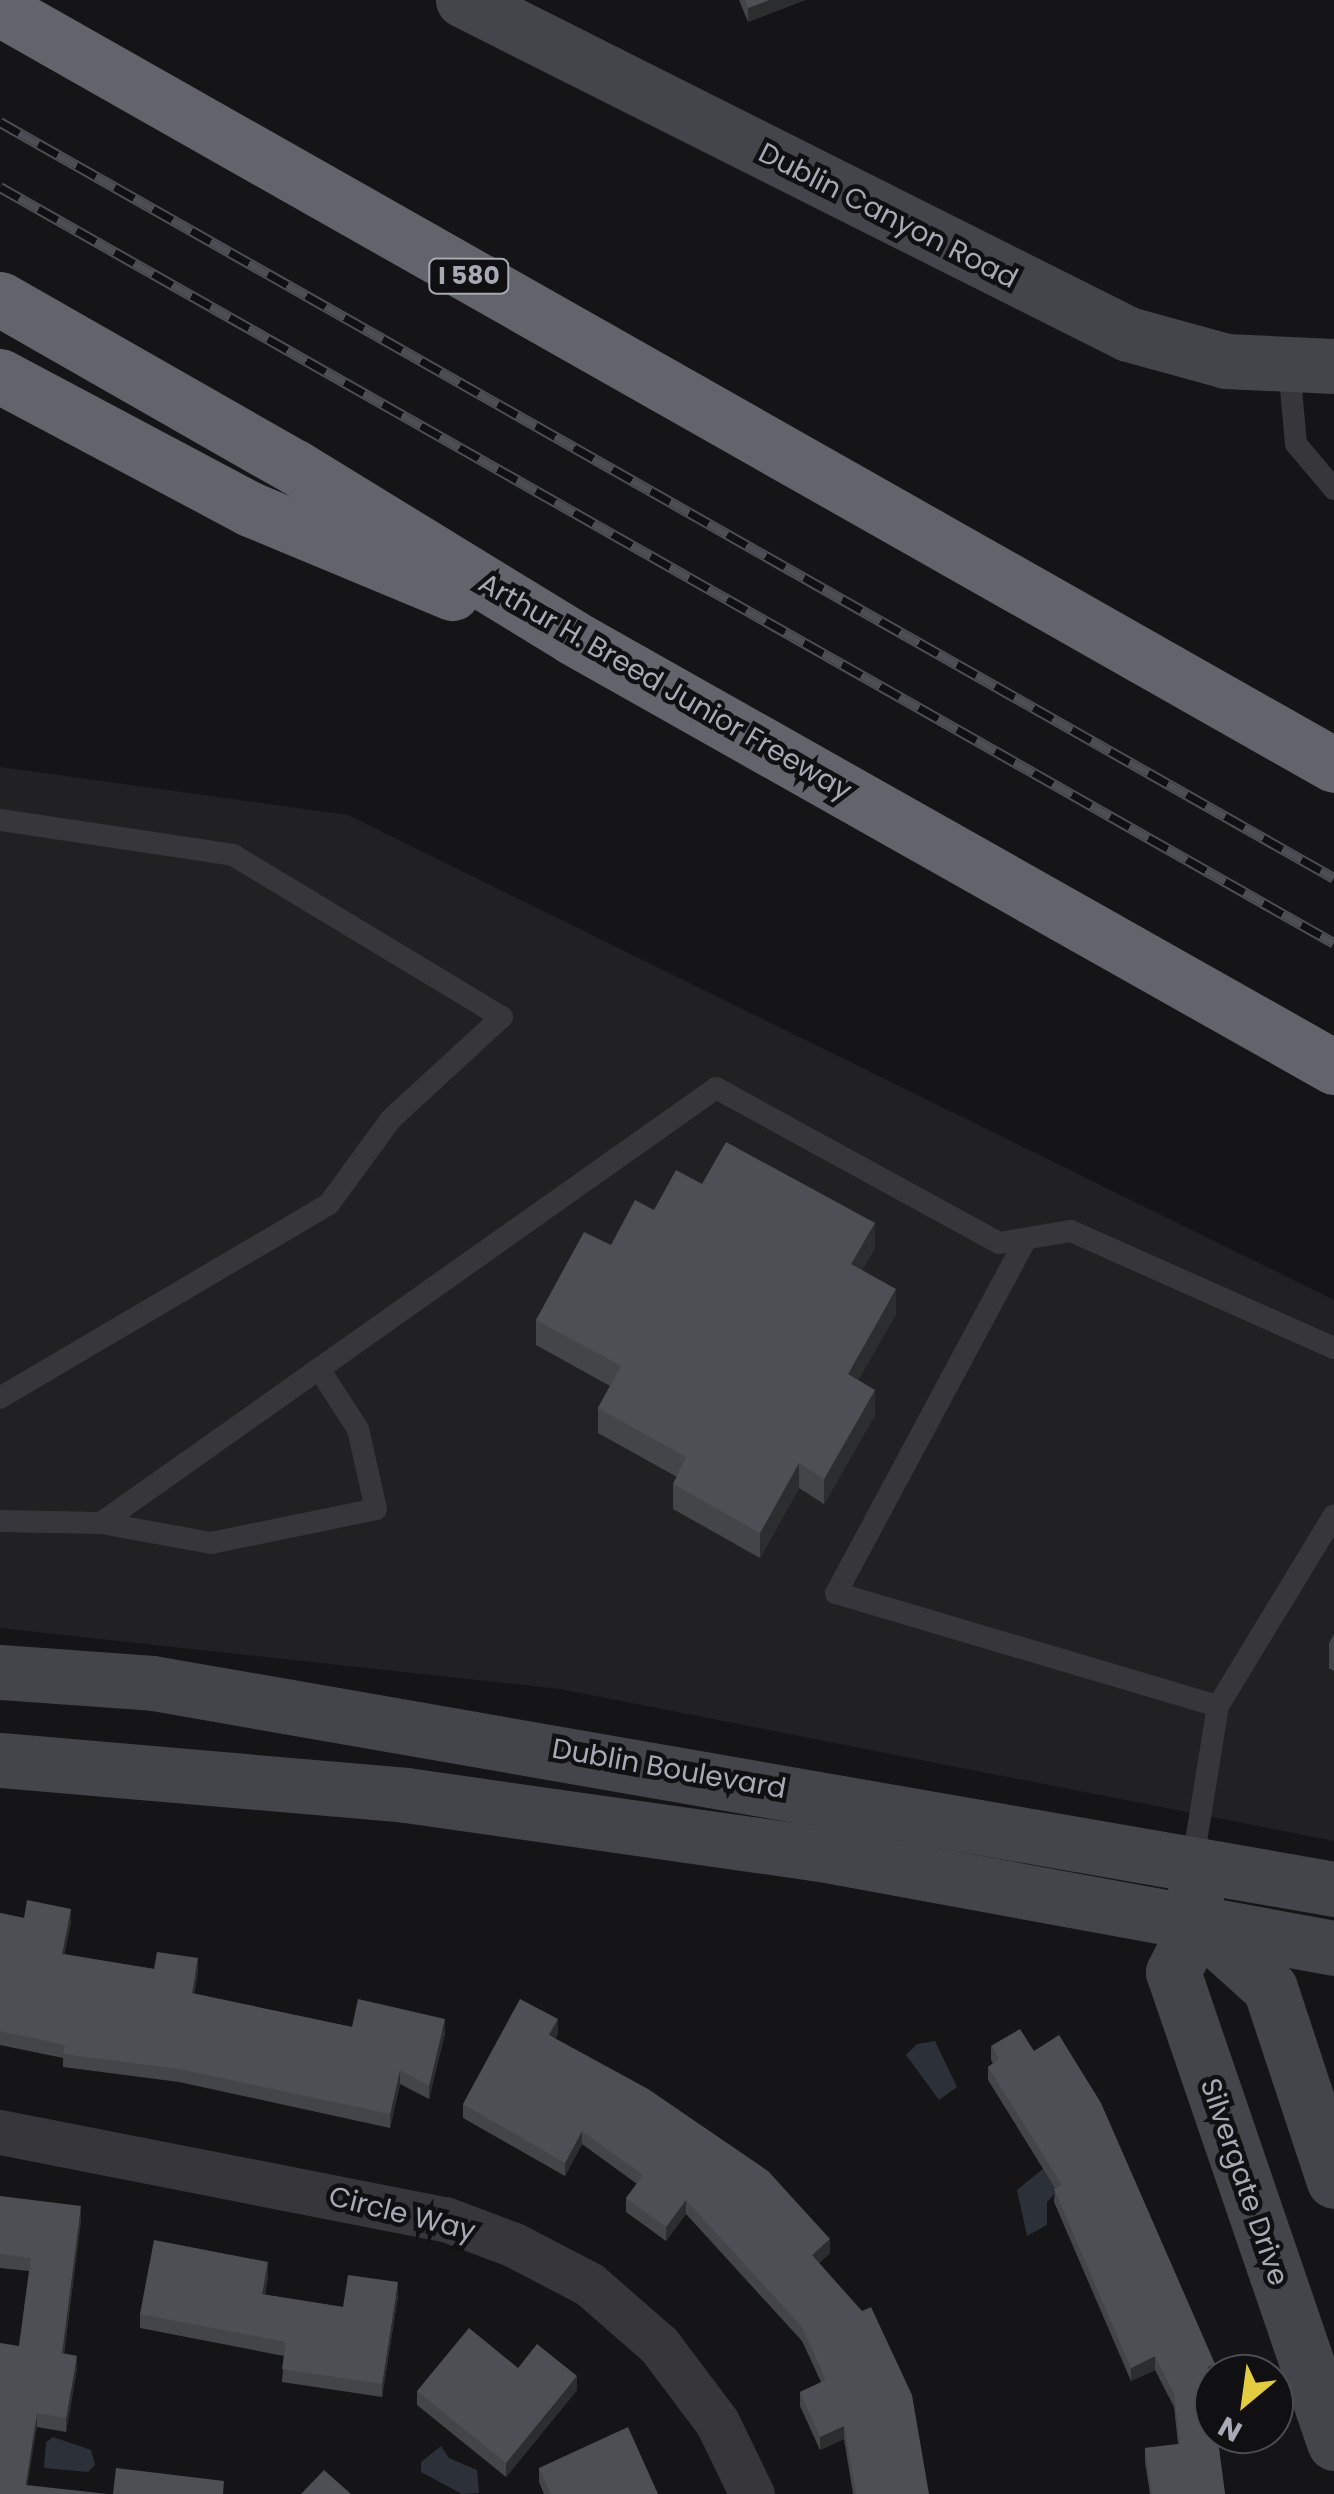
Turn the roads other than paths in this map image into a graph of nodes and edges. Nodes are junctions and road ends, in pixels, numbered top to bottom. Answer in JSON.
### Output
{"nodes":[{"id":1,"x":462,"y":0,"type":"edge"},
{"id":2,"x":0,"y":10,"type":"edge"},
{"id":3,"x":0,"y":298,"type":"edge"},
{"id":4,"x":1312,"y":367,"type":"edge"},
{"id":5,"x":0,"y":376,"type":"edge"},
{"id":6,"x":1334,"y":489,"type":"edge"},
{"id":7,"x":572,"y":637,"type":"junction"},
{"id":8,"x":1334,"y":766,"type":"edge"},
{"id":9,"x":0,"y":820,"type":"edge"},
{"id":10,"x":1334,"y":1068,"type":"edge"},
{"id":11,"x":1026,"y":1239,"type":"junction"},
{"id":12,"x":1334,"y":1348,"type":"edge"},
{"id":13,"x":319,"y":1369,"type":"junction"},
{"id":14,"x":0,"y":1398,"type":"edge"},
{"id":15,"x":1334,"y":1514,"type":"edge"},
{"id":16,"x":0,"y":1521,"type":"edge"},
{"id":17,"x":102,"y":1522,"type":"junction"},
{"id":18,"x":0,"y":1672,"type":"edge"},
{"id":19,"x":1218,"y":1706,"type":"junction"},
{"id":20,"x":0,"y":1760,"type":"edge"},
{"id":21,"x":1193,"y":1860,"type":"junction"},
{"id":22,"x":1334,"y":1889,"type":"edge"},
{"id":23,"x":1198,"y":1923,"type":"junction"},
{"id":24,"x":1334,"y":1948,"type":"edge"},
{"id":25,"x":0,"y":2132,"type":"edge"},
{"id":26,"x":1334,"y":2181,"type":"edge"},
{"id":27,"x":1334,"y":2443,"type":"edge"},
{"id":28,"x":752,"y":2494,"type":"edge"}],
"edges":[{"from":1,"to":4,"type":"street","name":"Dublin Canyon Road"},
{"from":2,"to":8,"type":"highway","number":"I 580"},
{"from":3,"to":7,"type":"highway","name":"Arthur H. Breed Junior Freeway"},
{"from":4,"to":6,"type":"lane"},
{"from":5,"to":7,"type":"highway"},
{"from":7,"to":10,"type":"highway","name":"Arthur H. Breed Junior Freeway"},
{"from":9,"to":14,"type":"lane"},
{"from":11,"to":12,"type":"lane"},
{"from":11,"to":13,"type":"lane"},
{"from":11,"to":19,"type":"lane"},
{"from":13,"to":17,"type":"lane"},
{"from":13,"to":17,"type":"lane"},
{"from":15,"to":19,"type":"lane"},
{"from":16,"to":17,"type":"lane"},
{"from":18,"to":21,"type":"street","name":"Dublin Boulevard"},
{"from":19,"to":21,"type":"lane"},
{"from":20,"to":23,"type":"street"},
{"from":21,"to":22,"type":"street","name":"Dublin Boulevard"},
{"from":21,"to":23,"type":"street"},
{"from":23,"to":24,"type":"street"},
{"from":23,"to":26,"type":"street"},
{"from":23,"to":27,"type":"street","name":"Silvergate Drive"},
{"from":25,"to":28,"type":"street","name":"Circle Way"}]}
